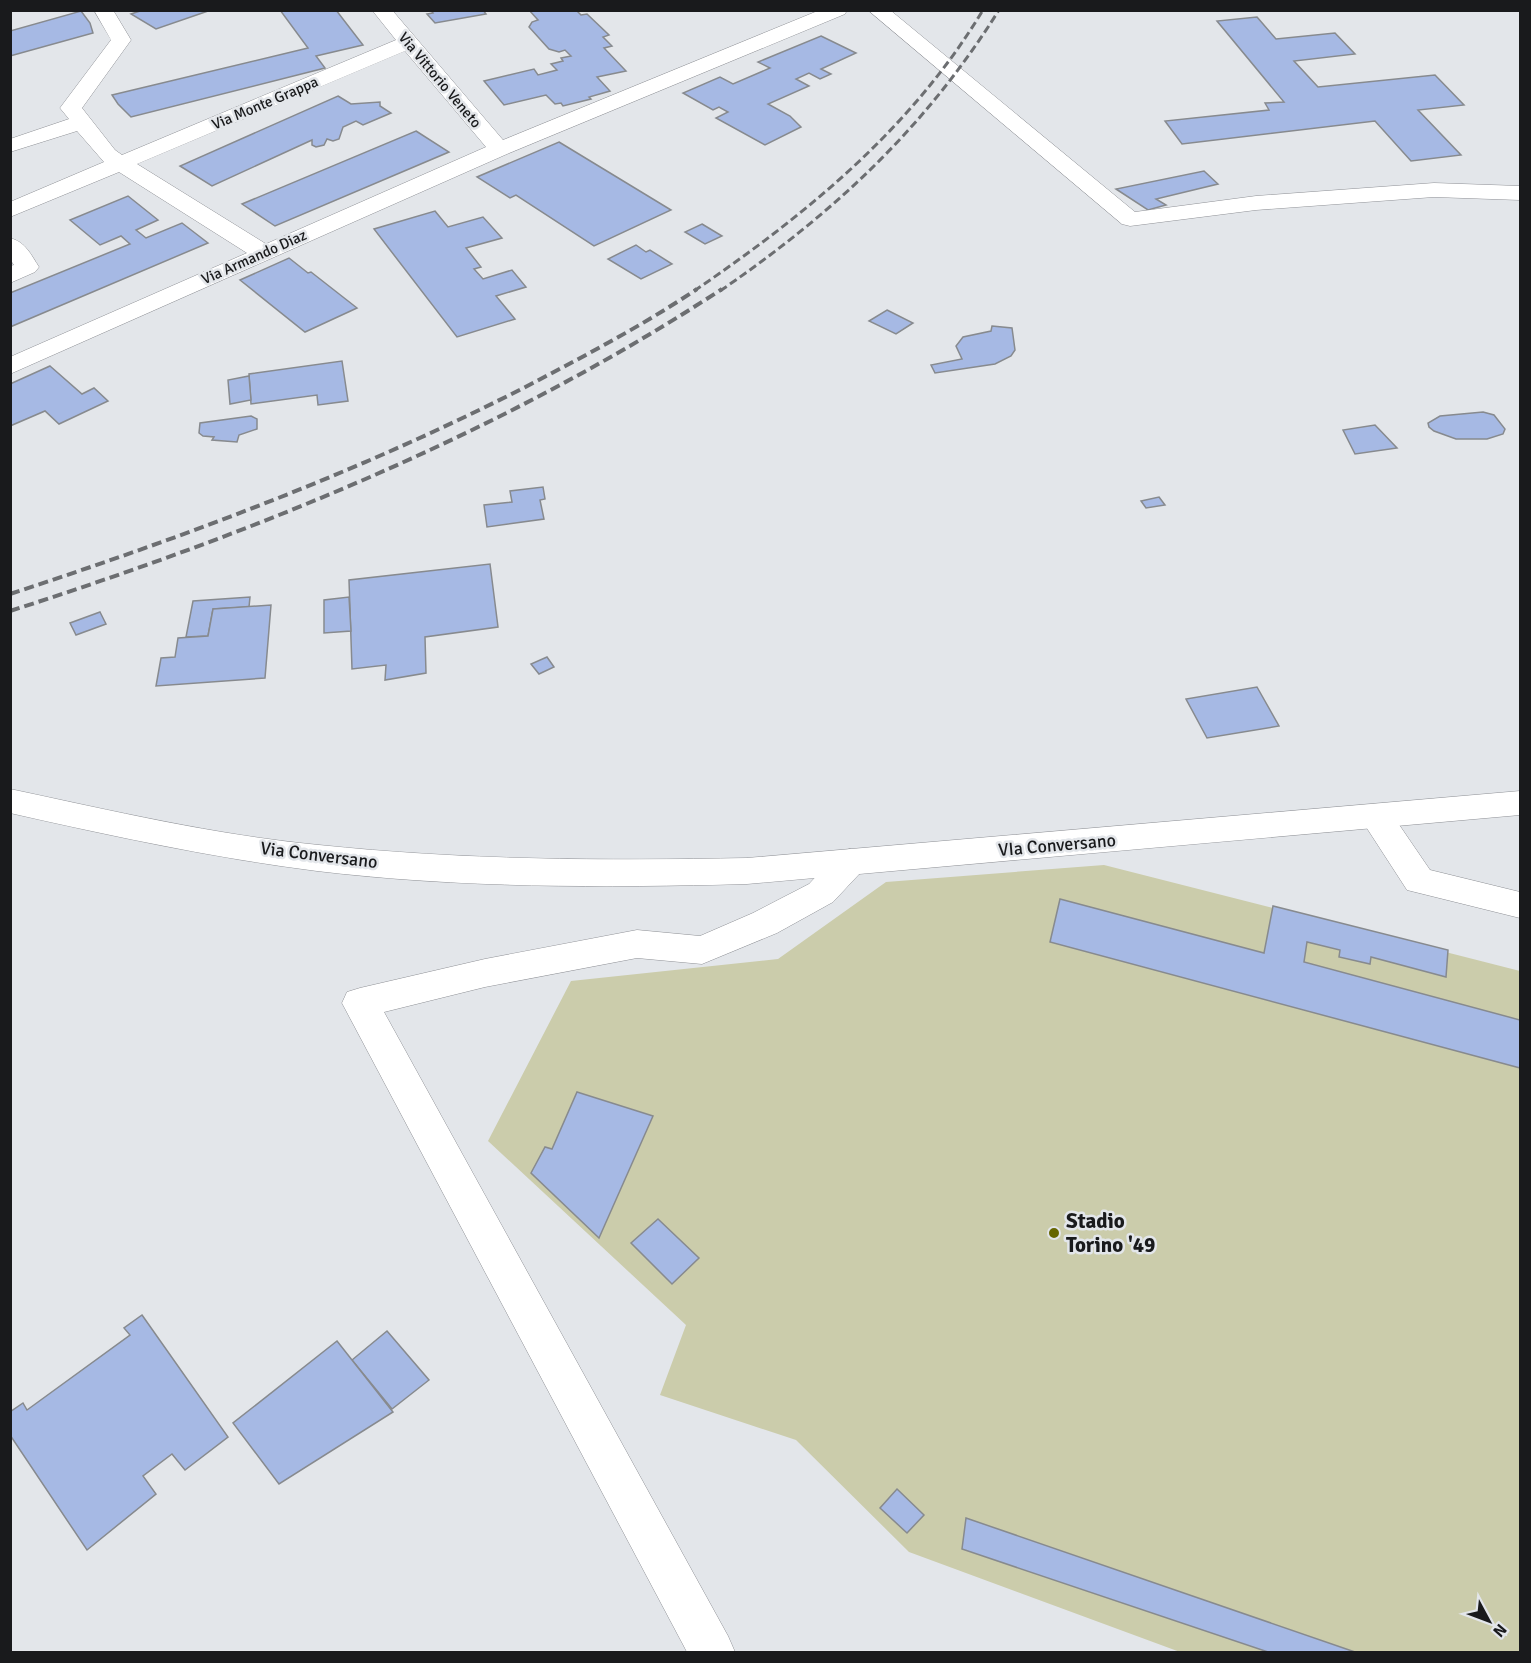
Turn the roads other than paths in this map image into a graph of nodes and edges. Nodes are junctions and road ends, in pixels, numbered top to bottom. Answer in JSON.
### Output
{"nodes":[{"id":1,"x":103,"y":10,"type":"edge"},
{"id":2,"x":381,"y":10,"type":"edge"},
{"id":3,"x":838,"y":10,"type":"edge"},
{"id":4,"x":877,"y":10,"type":"edge"},
{"id":5,"x":408,"y":42,"type":"junction"},
{"id":6,"x":82,"y":122,"type":"junction"},
{"id":7,"x":10,"y":146,"type":"edge"},
{"id":8,"x":499,"y":149,"type":"junction"},
{"id":9,"x":122,"y":164,"type":"junction"},
{"id":10,"x":1521,"y":193,"type":"edge"},
{"id":11,"x":10,"y":210,"type":"edge"},
{"id":12,"x":10,"y":245,"type":"edge"},
{"id":13,"x":263,"y":253,"type":"junction"},
{"id":14,"x":10,"y":276,"type":"edge"},
{"id":15,"x":10,"y":367,"type":"edge"},
{"id":16,"x":13,"y":801,"type":"edge"},
{"id":17,"x":1521,"y":803,"type":"edge"},
{"id":18,"x":1375,"y":816,"type":"junction"},
{"id":19,"x":850,"y":862,"type":"junction"},
{"id":20,"x":631,"y":874,"type":"joint"},
{"id":21,"x":1521,"y":905,"type":"edge"},
{"id":22,"x":709,"y":1652,"type":"edge"}],
"edges":[{"from":1,"to":6,"type":"street"},
{"from":2,"to":5,"type":"street","name":"Via Vittorio Veneto"},
{"from":3,"to":8,"type":"street","name":"Via Armando Diaz"},
{"from":4,"to":10,"type":"street"},
{"from":5,"to":8,"type":"street","name":"Via Vittorio Veneto"},
{"from":5,"to":9,"type":"street","name":"Via Monte Grappa"},
{"from":6,"to":7,"type":"street"},
{"from":6,"to":9,"type":"street"},
{"from":8,"to":13,"type":"street","name":"Via Armando Diaz"},
{"from":9,"to":11,"type":"street","name":"Via Monte Grappa"},
{"from":9,"to":13,"type":"street"},
{"from":12,"to":14,"type":"street"},
{"from":13,"to":15,"type":"street","name":"Via Armando Diaz"},
{"from":16,"to":20,"type":"street","name":"Via Conversano"},
{"from":17,"to":18,"type":"street","name":"VIa Conversano"},
{"from":18,"to":19,"type":"street","name":"VIa Conversano"},
{"from":18,"to":21,"type":"street"},
{"from":19,"to":20,"type":"street","name":"VIa Conversano"},
{"from":19,"to":22,"type":"street"}]}
